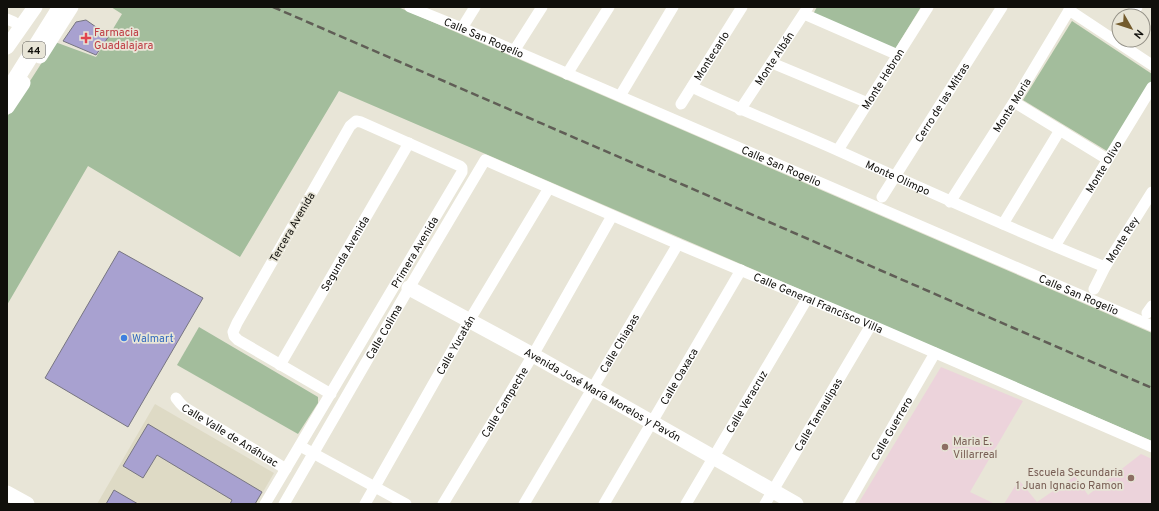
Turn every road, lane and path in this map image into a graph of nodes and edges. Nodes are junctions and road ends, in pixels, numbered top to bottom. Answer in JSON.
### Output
{"nodes":[{"id":1,"x":35,"y":7,"type":"edge"},
{"id":2,"x":47,"y":7,"type":"edge"},
{"id":3,"x":61,"y":7,"type":"edge"},
{"id":4,"x":71,"y":7,"type":"edge"},
{"id":5,"x":411,"y":7,"type":"edge"},
{"id":6,"x":475,"y":7,"type":"edge"},
{"id":7,"x":542,"y":7,"type":"edge"},
{"id":8,"x":609,"y":7,"type":"edge"},
{"id":9,"x":673,"y":7,"type":"edge"},
{"id":10,"x":742,"y":7,"type":"edge"},
{"id":11,"x":928,"y":7,"type":"edge"},
{"id":12,"x":1002,"y":7,"type":"edge"},
{"id":13,"x":1070,"y":9,"type":"edge"},
{"id":14,"x":806,"y":11,"type":"edge"},
{"id":15,"x":462,"y":28,"type":"junction"},
{"id":16,"x":1111,"y":34,"type":"edge"},
{"id":17,"x":7,"y":48,"type":"edge"},
{"id":18,"x":1130,"y":48,"type":"edge"},
{"id":19,"x":514,"y":51,"type":"junction"},
{"id":20,"x":898,"y":55,"type":"junction"},
{"id":21,"x":772,"y":63,"type":"junction"},
{"id":22,"x":1152,"y":65,"type":"edge"},
{"id":23,"x":7,"y":70,"type":"edge"},
{"id":24,"x":567,"y":74,"type":"junction"},
{"id":25,"x":692,"y":87,"type":"junction"},
{"id":26,"x":1152,"y":87,"type":"edge"},
{"id":27,"x":7,"y":93,"type":"edge"},
{"id":28,"x":620,"y":96,"type":"junction"},
{"id":29,"x":1014,"y":102,"type":"junction"},
{"id":30,"x":681,"y":104,"type":"dead end"},
{"id":31,"x":868,"y":104,"type":"junction"},
{"id":32,"x":7,"y":107,"type":"edge"},
{"id":33,"x":740,"y":110,"type":"junction"},
{"id":34,"x":1060,"y":130,"type":"junction"},
{"id":35,"x":409,"y":143,"type":"junction"},
{"id":36,"x":838,"y":150,"type":"junction"},
{"id":37,"x":1107,"y":159,"type":"junction"},
{"id":38,"x":484,"y":160,"type":"joint"},
{"id":39,"x":894,"y":177,"type":"junction"},
{"id":40,"x":549,"y":188,"type":"junction"},
{"id":41,"x":1152,"y":192,"type":"edge"},
{"id":42,"x":882,"y":197,"type":"dead end"},
{"id":43,"x":950,"y":202,"type":"junction"},
{"id":44,"x":612,"y":216,"type":"junction"},
{"id":45,"x":1004,"y":224,"type":"junction"},
{"id":46,"x":678,"y":244,"type":"junction"},
{"id":47,"x":1055,"y":246,"type":"junction"},
{"id":48,"x":1105,"y":267,"type":"junction"},
{"id":49,"x":741,"y":270,"type":"junction"},
{"id":50,"x":408,"y":288,"type":"junction"},
{"id":51,"x":1094,"y":289,"type":"dead end"},
{"id":52,"x":807,"y":299,"type":"junction"},
{"id":53,"x":469,"y":321,"type":"junction"},
{"id":54,"x":871,"y":325,"type":"junction"},
{"id":55,"x":1152,"y":326,"type":"edge"},
{"id":56,"x":935,"y":353,"type":"junction"},
{"id":57,"x":533,"y":355,"type":"junction"},
{"id":58,"x":280,"y":365,"type":"junction"},
{"id":59,"x":591,"y":389,"type":"junction"},
{"id":60,"x":331,"y":394,"type":"junction"},
{"id":61,"x":176,"y":398,"type":"dead end"},
{"id":62,"x":652,"y":422,"type":"junction"},
{"id":63,"x":300,"y":446,"type":"junction"},
{"id":64,"x":1152,"y":447,"type":"edge"},
{"id":65,"x":314,"y":454,"type":"junction"},
{"id":66,"x":713,"y":457,"type":"junction"},
{"id":67,"x":286,"y":469,"type":"junction"},
{"id":68,"x":375,"y":486,"type":"junction"},
{"id":69,"x":7,"y":493,"type":"edge"},
{"id":70,"x":769,"y":498,"type":"edge"},
{"id":71,"x":27,"y":504,"type":"edge"},
{"id":72,"x":265,"y":504,"type":"edge"},
{"id":73,"x":284,"y":504,"type":"edge"},
{"id":74,"x":365,"y":504,"type":"edge"},
{"id":75,"x":406,"y":504,"type":"edge"},
{"id":76,"x":443,"y":504,"type":"edge"},
{"id":77,"x":524,"y":504,"type":"edge"},
{"id":78,"x":604,"y":504,"type":"edge"},
{"id":79,"x":686,"y":504,"type":"edge"},
{"id":80,"x":796,"y":504,"type":"edge"},
{"id":81,"x":848,"y":504,"type":"edge"}],
"edges":[{"from":1,"to":17,"type":"street"},
{"from":2,"to":23,"type":"main road","number":"44"},
{"from":3,"to":27,"type":"main road","number":"44"},
{"from":4,"to":32,"type":"street"},
{"from":5,"to":15,"type":"street","name":"Calle San Rogelio"},
{"from":6,"to":15,"type":"street"},
{"from":7,"to":19,"type":"street"},
{"from":8,"to":24,"type":"street"},
{"from":9,"to":28,"type":"street"},
{"from":10,"to":25,"type":"street","name":"Montecarlo"},
{"from":11,"to":20,"type":"street","name":"Monte Hebron"},
{"from":12,"to":39,"type":"street","name":"Cerro de las Mitras"},
{"from":13,"to":16,"type":"street"},
{"from":13,"to":29,"type":"street","name":"Monte Moria"},
{"from":14,"to":20,"type":"street"},
{"from":14,"to":21,"type":"street","name":"Monte Albán"},
{"from":15,"to":19,"type":"street","name":"Calle San Rogelio"},
{"from":18,"to":22,"type":"street"},
{"from":19,"to":24,"type":"street","name":"Calle San Rogelio"},
{"from":20,"to":31,"type":"street","name":"Monte Hebron"},
{"from":21,"to":31,"type":"street"},
{"from":21,"to":33,"type":"street","name":"Monte Albán"},
{"from":24,"to":28,"type":"street","name":"Calle San Rogelio"},
{"from":25,"to":30,"type":"street","name":"Montecarlo"},
{"from":25,"to":33,"type":"street","name":"Monte Olimpo"},
{"from":26,"to":37,"type":"street","name":"Monte Olivo"},
{"from":28,"to":55,"type":"street","name":"Calle San Rogelio"},
{"from":29,"to":34,"type":"street"},
{"from":29,"to":43,"type":"street","name":"Monte Moria"},
{"from":31,"to":36,"type":"street","name":"Monte Hebron"},
{"from":33,"to":36,"type":"street","name":"Monte Olimpo"},
{"from":34,"to":37,"type":"street"},
{"from":34,"to":45,"type":"street"},
{"from":35,"to":58,"type":"street","name":"Segunda Avenida"},
{"from":35,"to":58,"type":"street","name":"Tercera Avenida"},
{"from":35,"to":60,"type":"street","name":"Primera Avenida"},
{"from":36,"to":39,"type":"street","name":"Monte Olimpo"},
{"from":37,"to":47,"type":"street","name":"Monte Olivo"},
{"from":38,"to":40,"type":"street","name":"Calle General Francisco Villa"},
{"from":38,"to":50,"type":"street","name":"Calle Colima"},
{"from":39,"to":42,"type":"street","name":"Cerro de las Mitras"},
{"from":39,"to":43,"type":"street","name":"Monte Olimpo"},
{"from":40,"to":44,"type":"street","name":"Calle General Francisco Villa"},
{"from":40,"to":53,"type":"street","name":"Calle Yucatán"},
{"from":41,"to":48,"type":"street","name":"Monte Rey"},
{"from":43,"to":45,"type":"street","name":"Monte Olimpo"},
{"from":44,"to":46,"type":"street","name":"Calle General Francisco Villa"},
{"from":44,"to":57,"type":"street","name":"Calle Campeche"},
{"from":45,"to":47,"type":"street","name":"Monte Olimpo"},
{"from":46,"to":49,"type":"street","name":"Calle General Francisco Villa"},
{"from":46,"to":59,"type":"street","name":"Calle Chiapas"},
{"from":47,"to":48,"type":"street","name":"Monte Olimpo"},
{"from":48,"to":51,"type":"street","name":"Monte Rey"},
{"from":49,"to":52,"type":"street","name":"Calle General Francisco Villa"},
{"from":49,"to":62,"type":"street","name":"Calle Oaxaca"},
{"from":50,"to":53,"type":"street","name":"Avenida José María Morelos y Pavón"},
{"from":50,"to":65,"type":"street","name":"Calle Colima"},
{"from":52,"to":54,"type":"street","name":"Calle General Francisco Villa"},
{"from":52,"to":66,"type":"street","name":"Calle Veracruz"},
{"from":53,"to":57,"type":"street","name":"Avenida José María Morelos y Pavón"},
{"from":53,"to":68,"type":"street","name":"Calle Yucatán"},
{"from":54,"to":56,"type":"street","name":"Calle General Francisco Villa"},
{"from":54,"to":70,"type":"street","name":"Calle Tamaulipas"},
{"from":56,"to":64,"type":"street","name":"Calle General Francisco Villa"},
{"from":56,"to":81,"type":"street","name":"Calle Guerrero"},
{"from":57,"to":59,"type":"street","name":"Avenida José María Morelos y Pavón"},
{"from":57,"to":76,"type":"street","name":"Calle Campeche"},
{"from":58,"to":60,"type":"street"},
{"from":59,"to":62,"type":"street","name":"Avenida José María Morelos y Pavón"},
{"from":59,"to":77,"type":"street","name":"Calle Chiapas"},
{"from":60,"to":63,"type":"street","name":"Primera Avenida"},
{"from":61,"to":67,"type":"street","name":"Calle Valle de Anáhuac"},
{"from":62,"to":66,"type":"street","name":"Avenida José María Morelos y Pavón"},
{"from":62,"to":78,"type":"street","name":"Calle Oaxaca"},
{"from":63,"to":65,"type":"street"},
{"from":63,"to":67,"type":"street","name":"Primera Avenida"},
{"from":65,"to":68,"type":"street"},
{"from":65,"to":73,"type":"street","name":"Calle Colima"},
{"from":66,"to":70,"type":"street","name":"Avenida José María Morelos y Pavón"},
{"from":66,"to":79,"type":"street","name":"Calle Veracruz"},
{"from":67,"to":72,"type":"street","name":"Primera Avenida"},
{"from":68,"to":74,"type":"street","name":"Calle Yucatán"},
{"from":68,"to":75,"type":"street"},
{"from":69,"to":71,"type":"street"},
{"from":70,"to":80,"type":"street","name":"Avenida José María Morelos y Pavón"}]}
